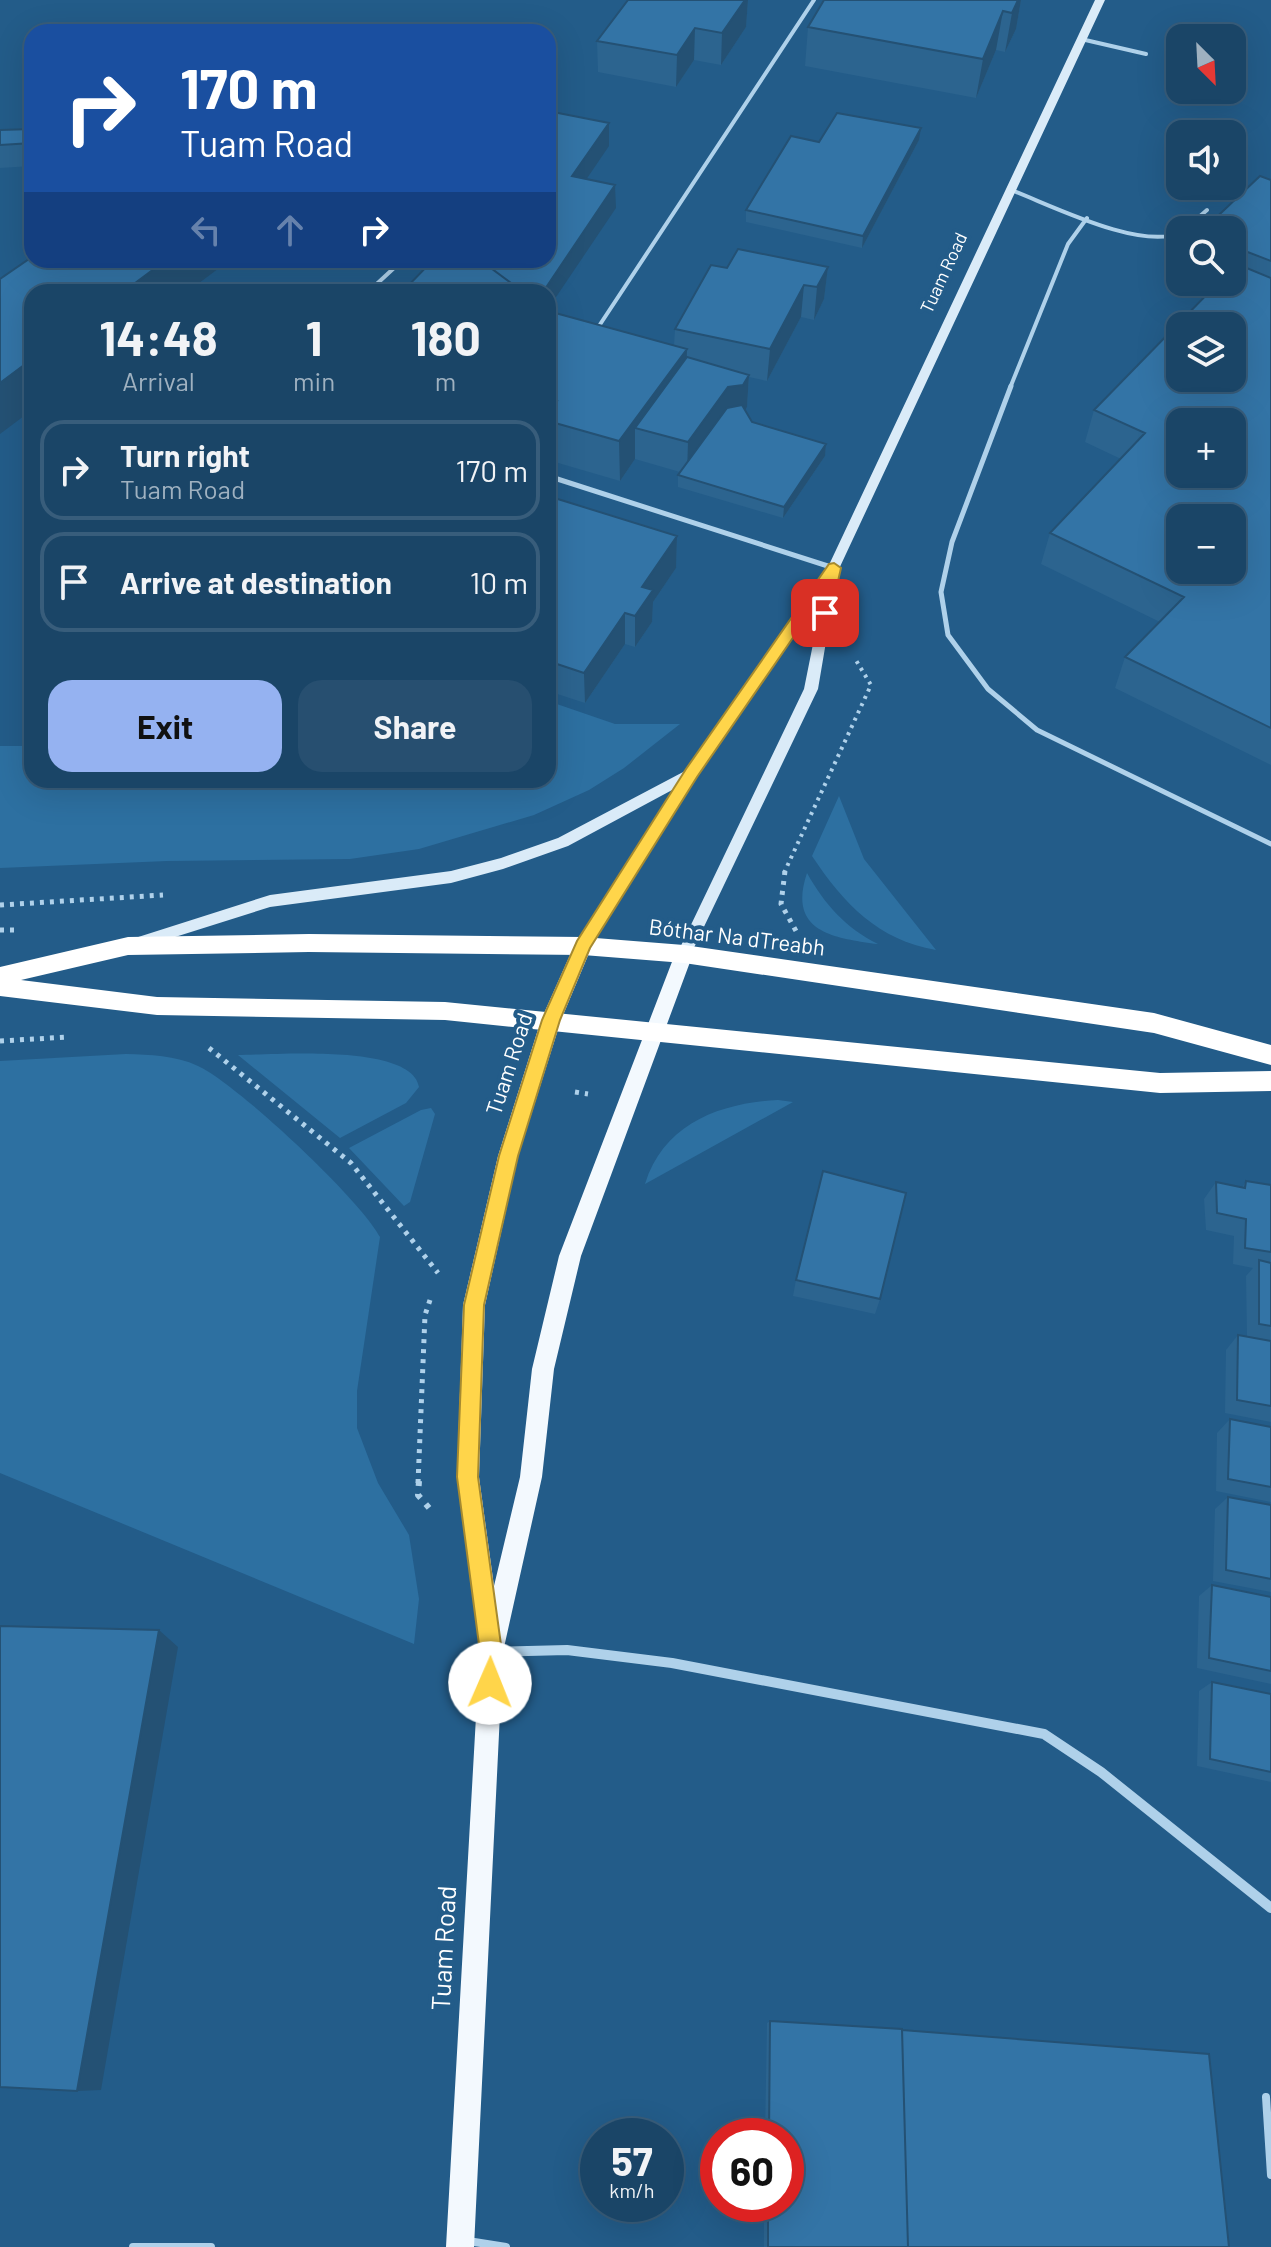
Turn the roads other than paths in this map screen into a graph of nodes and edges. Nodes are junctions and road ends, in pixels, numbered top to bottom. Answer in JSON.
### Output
{"nodes":[{"id":1,"x":814,"y":0,"type":"edge"},
{"id":2,"x":1100,"y":0,"type":"edge"},
{"id":3,"x":1081,"y":39,"type":"junction"},
{"id":4,"x":1146,"y":54,"type":"dead end"},
{"id":5,"x":1011,"y":190,"type":"junction"},
{"id":6,"x":1207,"y":210,"type":"dead end"},
{"id":7,"x":1200,"y":216,"type":"edge"},
{"id":8,"x":1087,"y":218,"type":"junction"},
{"id":9,"x":1166,"y":236,"type":"edge"},
{"id":10,"x":394,"y":268,"type":"dead end"},
{"id":11,"x":377,"y":284,"type":"edge"},
{"id":12,"x":599,"y":326,"type":"edge"},
{"id":13,"x":556,"y":479,"type":"edge"},
{"id":14,"x":834,"y":568,"type":"junction"},
{"id":15,"x":691,"y":773,"type":"junction"},
{"id":16,"x":1271,"y":844,"type":"edge"},
{"id":17,"x":128,"y":946,"type":"junction"},
{"id":18,"x":583,"y":946,"type":"junction"},
{"id":19,"x":684,"y":954,"type":"junction"},
{"id":20,"x":0,"y":976,"type":"edge"},
{"id":21,"x":0,"y":987,"type":"edge"},
{"id":22,"x":551,"y":1020,"type":"junction"},
{"id":23,"x":654,"y":1031,"type":"junction"},
{"id":24,"x":1271,"y":1055,"type":"edge"},
{"id":25,"x":1271,"y":1081,"type":"edge"},
{"id":26,"x":491,"y":1652,"type":"junction"},
{"id":27,"x":1271,"y":1908,"type":"edge"},
{"id":28,"x":1266,"y":2097,"type":"dead end"},
{"id":29,"x":1271,"y":2175,"type":"edge"},
{"id":30,"x":461,"y":2243,"type":"edge"},
{"id":31,"x":133,"y":2247,"type":"edge"},
{"id":32,"x":211,"y":2247,"type":"edge"},
{"id":33,"x":506,"y":2247,"type":"edge"}],
"edges":[{"from":1,"to":12,"type":"lane"},
{"from":2,"to":3,"type":"main road","name":"Tuam Road"},
{"from":3,"to":4,"type":"lane"},
{"from":3,"to":5,"type":"main road","name":"Tuam Road"},
{"from":5,"to":8,"type":"lane"},
{"from":5,"to":14,"type":"main road","name":"Tuam Road"},
{"from":6,"to":7,"type":"lane"},
{"from":8,"to":9,"type":"lane"},
{"from":8,"to":16,"type":"lane"},
{"from":10,"to":11,"type":"lane"},
{"from":13,"to":14,"type":"lane"},
{"from":14,"to":15,"type":"main road","name":"Tuam Road"},
{"from":14,"to":19,"type":"main road","name":"Tuam Road"},
{"from":15,"to":17,"type":"main road"},
{"from":15,"to":18,"type":"main road","name":"Tuam Road"},
{"from":17,"to":18,"type":"highway","name":"Bóthar Na dTreabh"},
{"from":17,"to":20,"type":"highway","name":"Bóthar Na dTreabh"},
{"from":18,"to":19,"type":"highway","name":"Bóthar Na dTreabh"},
{"from":18,"to":22,"type":"main road","name":"Tuam Road"},
{"from":19,"to":23,"type":"main road","name":"Tuam Road"},
{"from":19,"to":24,"type":"highway","name":"Bóthar Na dTreabh"},
{"from":21,"to":22,"type":"highway"},
{"from":22,"to":23,"type":"highway"},
{"from":22,"to":26,"type":"main road","name":"Tuam Road"},
{"from":23,"to":25,"type":"highway"},
{"from":23,"to":26,"type":"main road","name":"Tuam Road"},
{"from":26,"to":27,"type":"street"},
{"from":26,"to":30,"type":"main road","name":"Tuam Road"},
{"from":28,"to":29,"type":"lane"},
{"from":30,"to":33,"type":"lane"},
{"from":31,"to":32,"type":"lane"}]}
